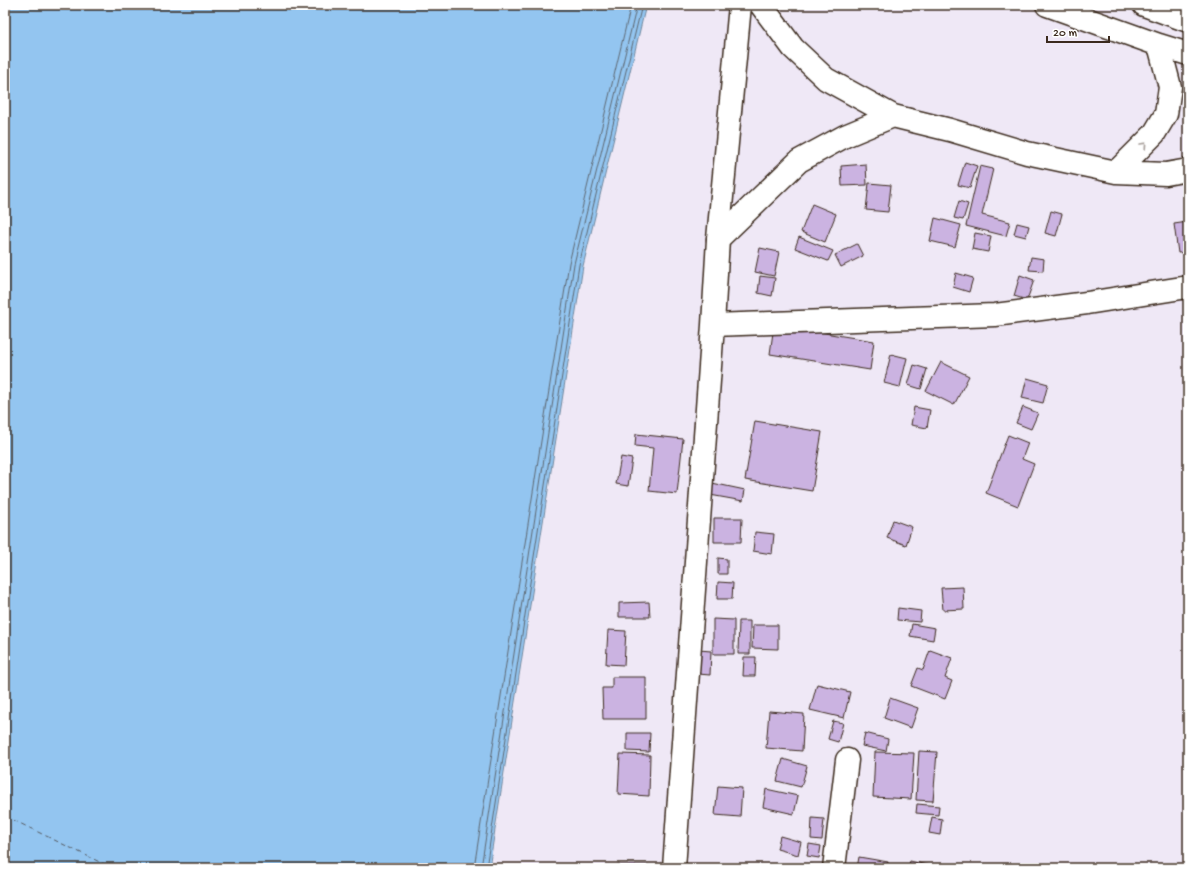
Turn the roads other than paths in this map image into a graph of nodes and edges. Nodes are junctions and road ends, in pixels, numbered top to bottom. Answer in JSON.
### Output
{"nodes":[{"id":1,"x":740,"y":5,"type":"edge"},
{"id":2,"x":761,"y":5,"type":"edge"},
{"id":3,"x":1047,"y":5,"type":"edge"},
{"id":4,"x":1144,"y":5,"type":"edge"},
{"id":5,"x":1188,"y":21,"type":"edge"},
{"id":6,"x":1159,"y":45,"type":"junction"},
{"id":7,"x":1188,"y":54,"type":"edge"},
{"id":8,"x":892,"y":116,"type":"junction"},
{"id":9,"x":1188,"y":170,"type":"edge"},
{"id":10,"x":1116,"y":172,"type":"junction"},
{"id":11,"x":718,"y":239,"type":"junction"},
{"id":12,"x":1188,"y":287,"type":"edge"},
{"id":13,"x":713,"y":325,"type":"junction"},
{"id":14,"x":847,"y":760,"type":"dead end"},
{"id":15,"x":674,"y":868,"type":"edge"},
{"id":16,"x":834,"y":868,"type":"edge"}],
"edges":[{"from":1,"to":11,"type":"street"},
{"from":2,"to":8,"type":"street"},
{"from":3,"to":6,"type":"street"},
{"from":4,"to":5,"type":"street"},
{"from":6,"to":7,"type":"street"},
{"from":10,"to":6,"type":"street","one_way":true},
{"from":8,"to":10,"type":"street"},
{"from":8,"to":11,"type":"street"},
{"from":9,"to":10,"type":"street"},
{"from":11,"to":13,"type":"street"},
{"from":12,"to":13,"type":"street"},
{"from":13,"to":15,"type":"street"},
{"from":14,"to":16,"type":"street"}]}
